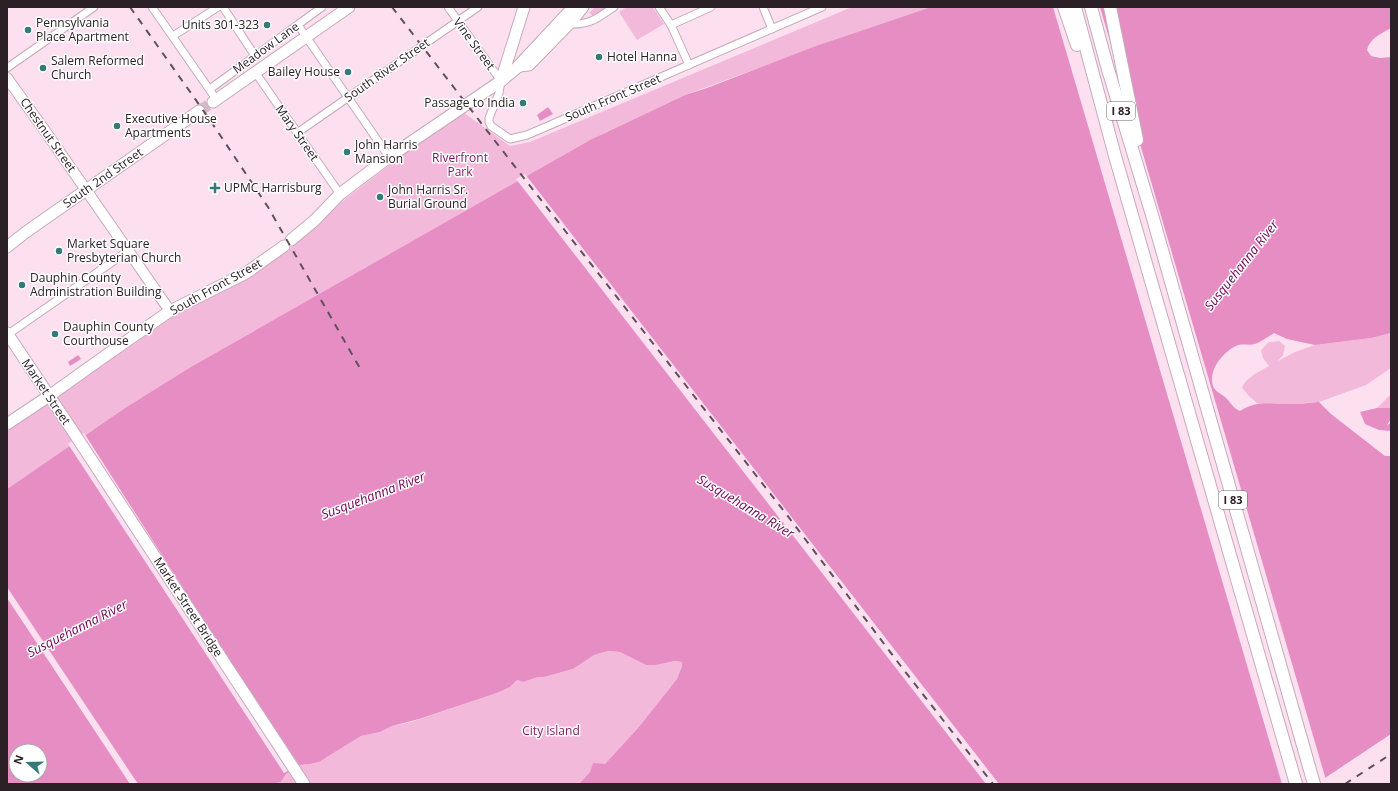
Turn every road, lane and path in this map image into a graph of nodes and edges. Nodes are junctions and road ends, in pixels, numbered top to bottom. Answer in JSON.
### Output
{"nodes":[{"id":1,"x":152,"y":7,"type":"edge"},
{"id":2,"x":218,"y":7,"type":"edge"},
{"id":3,"x":223,"y":7,"type":"edge"},
{"id":4,"x":322,"y":7,"type":"edge"},
{"id":5,"x":348,"y":7,"type":"edge"},
{"id":6,"x":448,"y":7,"type":"edge"},
{"id":7,"x":478,"y":7,"type":"edge"},
{"id":8,"x":524,"y":7,"type":"edge"},
{"id":9,"x":574,"y":7,"type":"edge"},
{"id":10,"x":583,"y":7,"type":"edge"},
{"id":11,"x":614,"y":7,"type":"edge"},
{"id":12,"x":659,"y":7,"type":"edge"},
{"id":13,"x":711,"y":7,"type":"edge"},
{"id":14,"x":762,"y":7,"type":"edge"},
{"id":15,"x":822,"y":7,"type":"edge"},
{"id":16,"x":1064,"y":7,"type":"edge"},
{"id":17,"x":1075,"y":7,"type":"edge"},
{"id":18,"x":1091,"y":7,"type":"edge"},
{"id":19,"x":1110,"y":7,"type":"edge"},
{"id":20,"x":93,"y":8,"type":"edge"},
{"id":21,"x":457,"y":21,"type":"junction"},
{"id":22,"x":298,"y":24,"type":"junction"},
{"id":23,"x":569,"y":24,"type":"junction"},
{"id":24,"x":671,"y":25,"type":"junction"},
{"id":25,"x":772,"y":29,"type":"junction"},
{"id":26,"x":173,"y":36,"type":"junction"},
{"id":27,"x":306,"y":36,"type":"junction"},
{"id":28,"x":255,"y":56,"type":"junction"},
{"id":29,"x":689,"y":65,"type":"junction"},
{"id":30,"x":519,"y":66,"type":"junction"},
{"id":31,"x":7,"y":68,"type":"edge"},
{"id":32,"x":255,"y":72,"type":"junction"},
{"id":33,"x":7,"y":78,"type":"edge"},
{"id":34,"x":501,"y":81,"type":"junction"},
{"id":35,"x":210,"y":89,"type":"junction"},
{"id":36,"x":348,"y":97,"type":"junction"},
{"id":37,"x":214,"y":101,"type":"joint"},
{"id":38,"x":199,"y":111,"type":"tunnel mouth"},
{"id":39,"x":297,"y":133,"type":"junction"},
{"id":40,"x":1115,"y":156,"type":"junction"},
{"id":41,"x":389,"y":157,"type":"junction"},
{"id":42,"x":86,"y":190,"type":"junction"},
{"id":43,"x":340,"y":194,"type":"junction"},
{"id":44,"x":1152,"y":215,"type":"junction"},
{"id":45,"x":7,"y":247,"type":"edge"},
{"id":46,"x":128,"y":251,"type":"junction"},
{"id":47,"x":170,"y":311,"type":"junction"},
{"id":48,"x":7,"y":334,"type":"edge"},
{"id":49,"x":49,"y":396,"type":"junction"},
{"id":50,"x":7,"y":424,"type":"edge"},
{"id":51,"x":72,"y":430,"type":"joint"},
{"id":52,"x":304,"y":784,"type":"edge"},
{"id":53,"x":1296,"y":784,"type":"edge"},
{"id":54,"x":1314,"y":784,"type":"edge"}],
"edges":[{"from":1,"to":26,"type":"street"},
{"from":2,"to":26,"type":"street"},
{"from":3,"to":28,"type":"street"},
{"from":4,"to":22,"type":"street","name":"Meadow Lane"},
{"from":5,"to":27,"type":"main road"},
{"from":6,"to":21,"type":"street","name":"Vine Street"},
{"from":7,"to":21,"type":"street","name":"South River Street"},
{"from":8,"to":34,"type":"main road"},
{"from":9,"to":30,"type":"highway"},
{"from":10,"to":23,"type":"main road","name":"South Front Street"},
{"from":11,"to":23,"type":"street"},
{"from":12,"to":24,"type":"street"},
{"from":13,"to":24,"type":"street"},
{"from":14,"to":25,"type":"street"},
{"from":15,"to":25,"type":"street","name":"South Front Street"},
{"from":16,"to":40,"type":"highway"},
{"from":17,"to":40,"type":"highway","number":"I 83"},
{"from":18,"to":44,"type":"highway","number":"I 83"},
{"from":19,"to":44,"type":"highway"},
{"from":20,"to":31,"type":"street"},
{"from":21,"to":34,"type":"street","name":"Vine Street"},
{"from":21,"to":36,"type":"street","name":"South River Street"},
{"from":22,"to":27,"type":"street"},
{"from":22,"to":28,"type":"street","name":"Meadow Lane"},
{"from":23,"to":30,"type":"main road","name":"South Front Street"},
{"from":24,"to":29,"type":"street"},
{"from":25,"to":29,"type":"street","name":"South Front Street"},
{"from":26,"to":35,"type":"street"},
{"from":27,"to":32,"type":"main road"},
{"from":27,"to":36,"type":"street"},
{"from":28,"to":35,"type":"street","name":"Meadow Lane"},
{"from":29,"to":34,"type":"street","name":"South Front Street"},
{"from":30,"to":34,"type":"main road","name":"South Front Street"},
{"from":32,"to":37,"type":"main road"},
{"from":32,"to":39,"type":"street","name":"Mary Street"},
{"from":33,"to":42,"type":"main road","name":"Chestnut Street"},
{"from":34,"to":41,"type":"main road","name":"South Front Street"},
{"from":35,"to":37,"type":"street"},
{"from":36,"to":39,"type":"street","name":"South River Street"},
{"from":36,"to":41,"type":"street"},
{"from":38,"to":42,"type":"main road","name":"South 2nd Street"},
{"from":39,"to":43,"type":"street","name":"Mary Street"},
{"from":40,"to":53,"type":"highway","number":"I 83"},
{"from":41,"to":43,"type":"main road","name":"South Front Street"},
{"from":42,"to":45,"type":"main road","name":"South 2nd Street"},
{"from":42,"to":46,"type":"main road","name":"Chestnut Street"},
{"from":43,"to":47,"type":"main road","name":"South Front Street"},
{"from":44,"to":54,"type":"highway","number":"I 83"},
{"from":46,"to":47,"type":"main road","name":"Chestnut Street"},
{"from":46,"to":48,"type":"street"},
{"from":47,"to":49,"type":"main road","name":"South Front Street"},
{"from":48,"to":49,"type":"main road","name":"Market Street"},
{"from":49,"to":50,"type":"main road","name":"South Front Street"},
{"from":49,"to":51,"type":"main road","name":"Market Street"},
{"from":51,"to":52,"type":"main road","name":"Market Street Bridge"}]}
